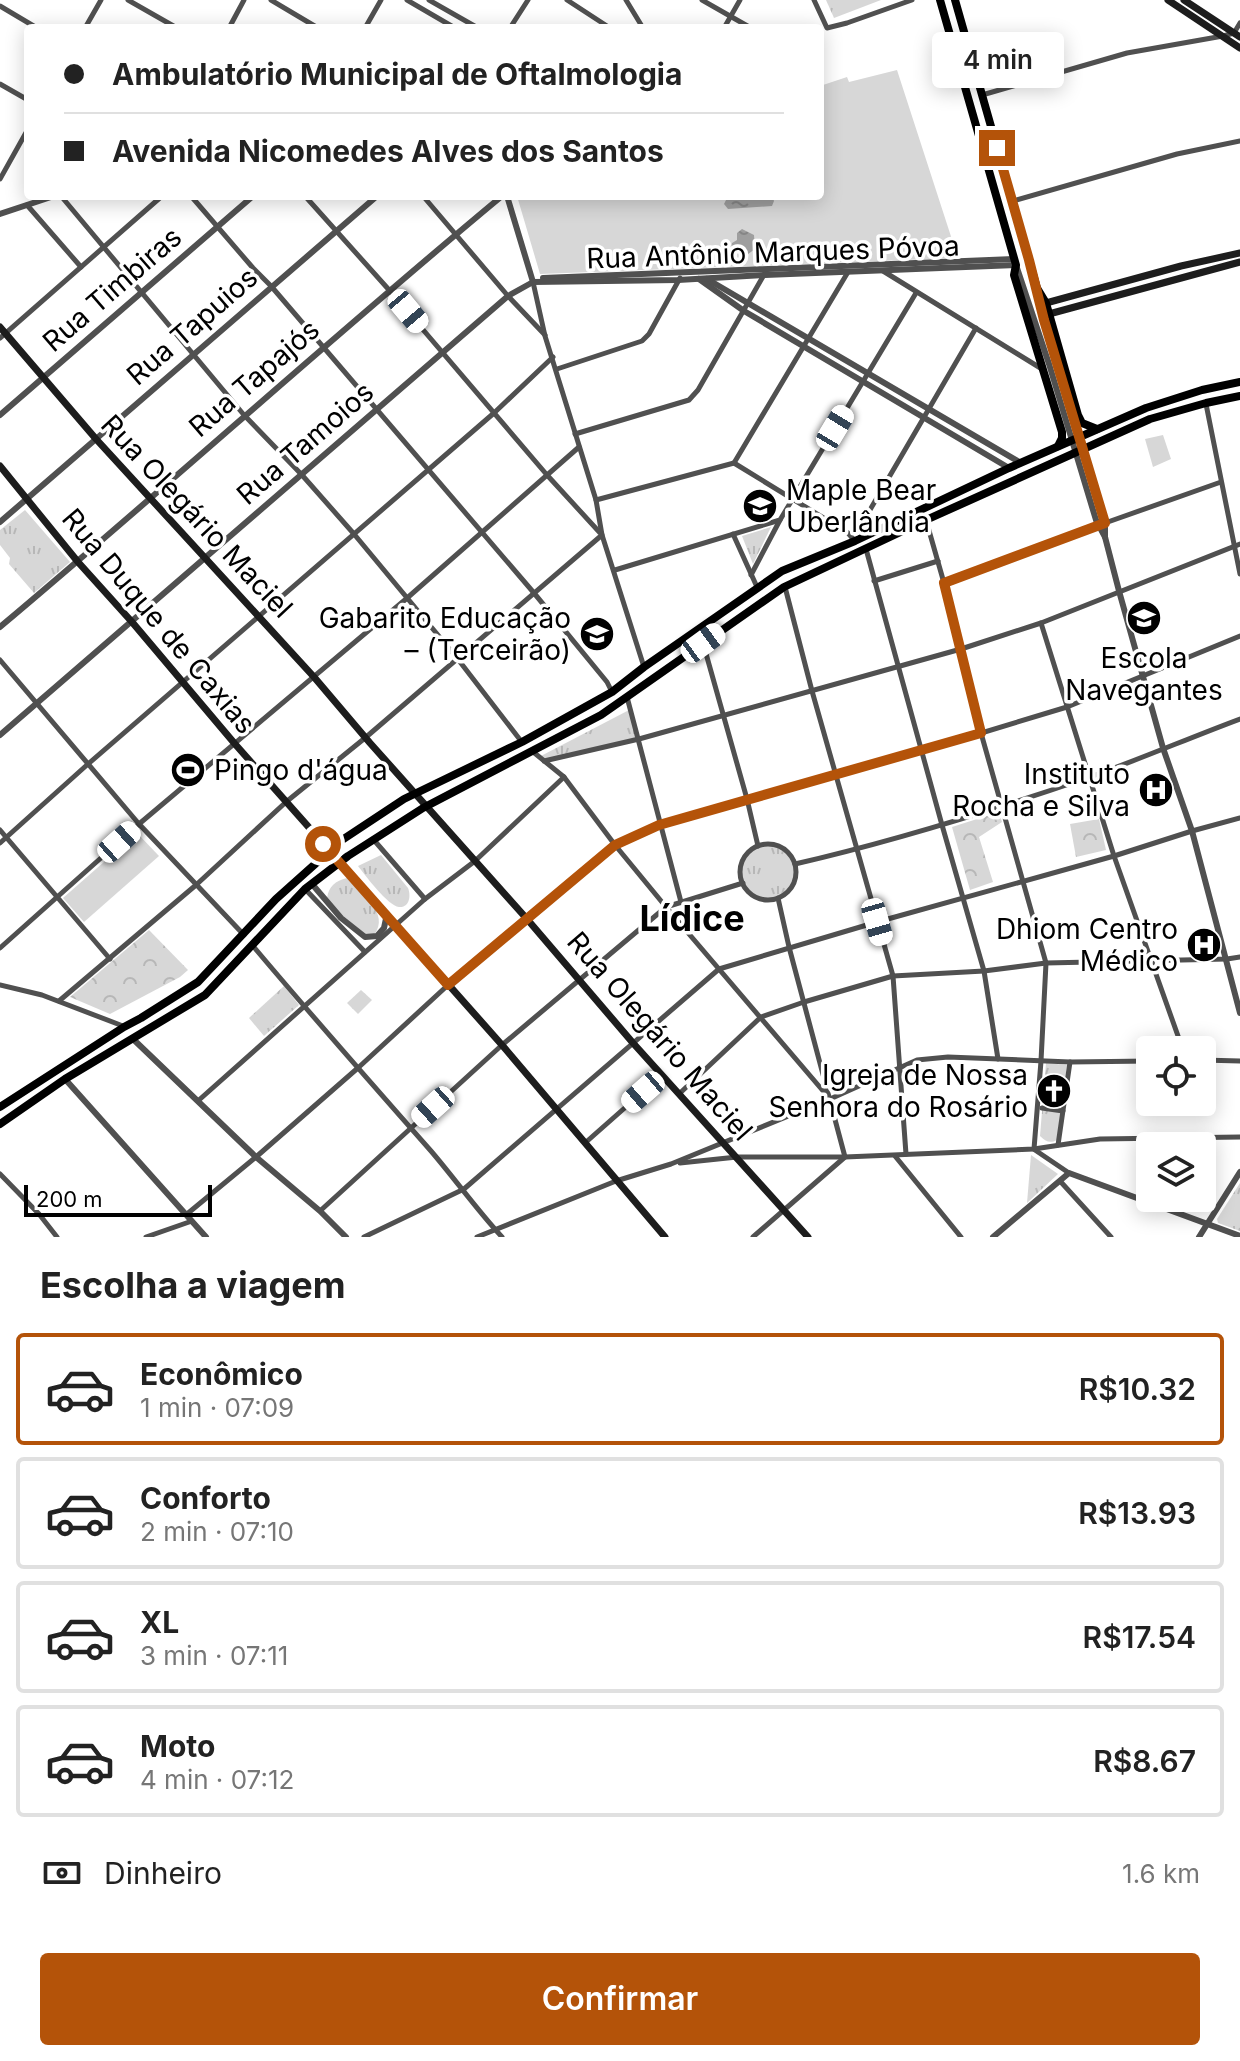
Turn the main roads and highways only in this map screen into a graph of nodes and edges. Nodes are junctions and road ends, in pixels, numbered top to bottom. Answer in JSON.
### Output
{"nodes":[{"id":1,"x":940,"y":0,"type":"edge"},
{"id":2,"x":955,"y":0,"type":"edge"},
{"id":3,"x":1168,"y":0,"type":"edge"},
{"id":4,"x":1184,"y":0,"type":"edge"},
{"id":5,"x":1237,"y":35,"type":"edge"},
{"id":6,"x":1240,"y":48,"type":"edge"},
{"id":7,"x":1240,"y":253,"type":"edge"},
{"id":8,"x":1240,"y":262,"type":"edge"},
{"id":9,"x":1160,"y":272,"type":"junction"},
{"id":10,"x":1163,"y":283,"type":"junction"},
{"id":11,"x":1046,"y":303,"type":"junction"},
{"id":12,"x":1049,"y":314,"type":"junction"},
{"id":13,"x":2,"y":332,"type":"edge"},
{"id":14,"x":1240,"y":382,"type":"edge"},
{"id":15,"x":1240,"y":396,"type":"edge"},
{"id":16,"x":1074,"y":402,"type":"junction"},
{"id":17,"x":1055,"y":407,"type":"junction"},
{"id":18,"x":1098,"y":429,"type":"junction"},
{"id":19,"x":1058,"y":447,"type":"junction"},
{"id":20,"x":0,"y":466,"type":"edge"},
{"id":21,"x":0,"y":1107,"type":"edge"},
{"id":22,"x":0,"y":1124,"type":"edge"},
{"id":23,"x":665,"y":1237,"type":"edge"},
{"id":24,"x":808,"y":1237,"type":"edge"}],
"edges":[{"from":1,"to":17,"type":"main road"},
{"from":2,"to":11,"type":"main road"},
{"from":3,"to":6,"type":"main road"},
{"from":4,"to":5,"type":"main road"},
{"from":7,"to":9,"type":"main road"},
{"from":8,"to":10,"type":"main road"},
{"from":9,"to":10,"type":"main road"},
{"from":9,"to":11,"type":"main road"},
{"from":10,"to":12,"type":"main road"},
{"from":11,"to":12,"type":"main road"},
{"from":12,"to":16,"type":"main road"},
{"from":13,"to":24,"type":"main road","name":"Rua Olegário Maciel"},
{"from":14,"to":18,"type":"main road"},
{"from":15,"to":22,"type":"main road"},
{"from":16,"to":17,"type":"main road"},
{"from":16,"to":18,"type":"main road"},
{"from":17,"to":19,"type":"main road"},
{"from":18,"to":19,"type":"main road"},
{"from":19,"to":21,"type":"main road"},
{"from":20,"to":23,"type":"main road","name":"Rua Duque de Caxias"}]}
